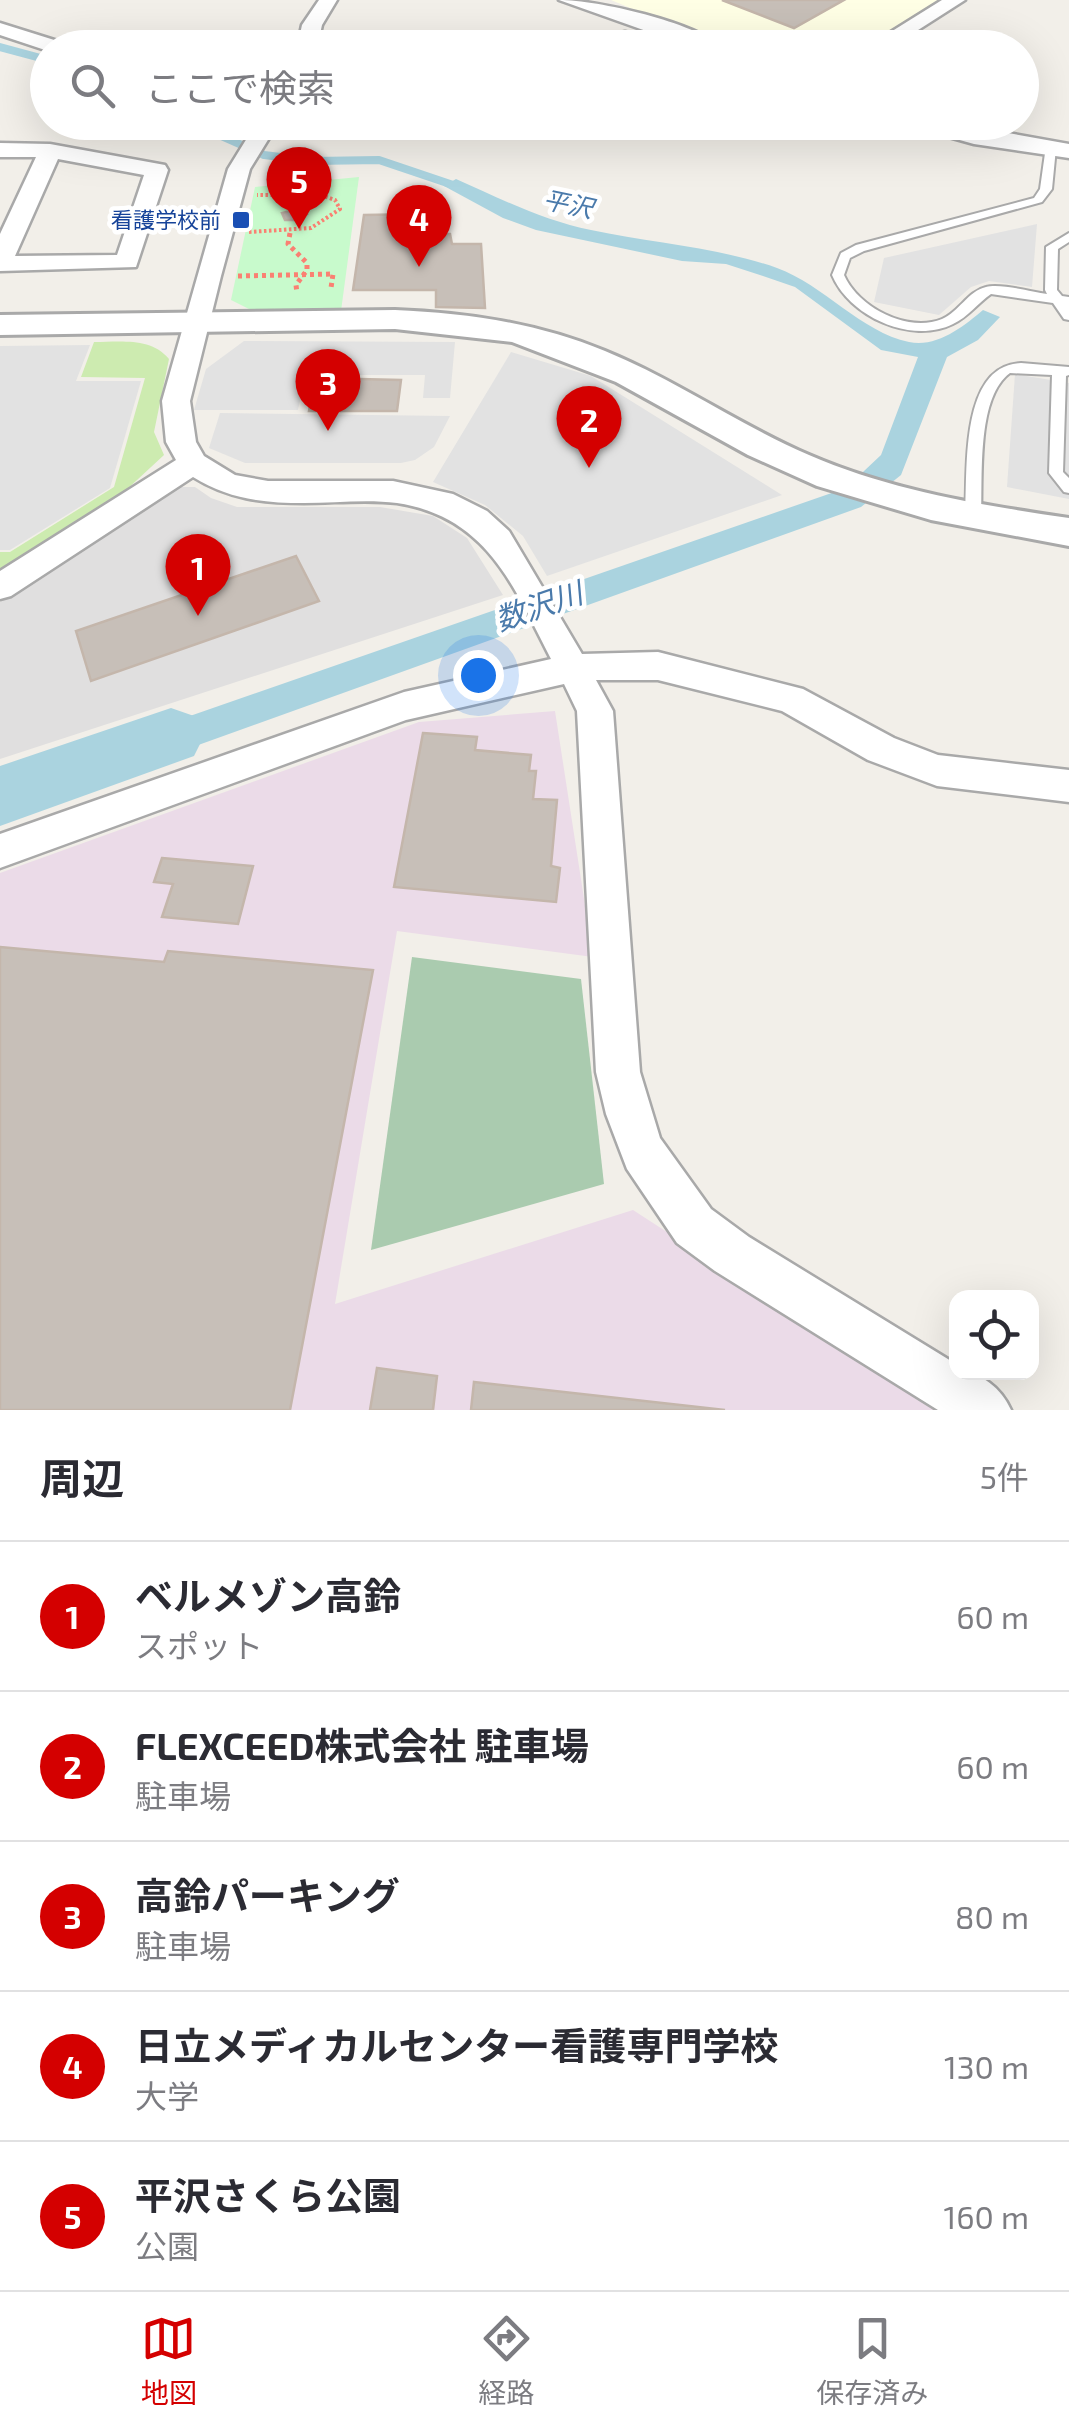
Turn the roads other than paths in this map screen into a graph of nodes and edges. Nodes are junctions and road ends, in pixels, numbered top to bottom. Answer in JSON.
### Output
{"nodes":[{"id":1,"x":328,"y":0,"type":"edge"},
{"id":2,"x":568,"y":0,"type":"edge"},
{"id":3,"x":956,"y":0,"type":"edge"},
{"id":4,"x":0,"y":29,"type":"edge"},
{"id":5,"x":311,"y":30,"type":"edge"},
{"id":6,"x":667,"y":30,"type":"edge"},
{"id":7,"x":905,"y":30,"type":"edge"},
{"id":8,"x":30,"y":38,"type":"edge"},
{"id":9,"x":256,"y":140,"type":"edge"},
{"id":10,"x":994,"y":140,"type":"edge"},
{"id":11,"x":0,"y":150,"type":"edge"},
{"id":12,"x":1060,"y":150,"type":"edge"},
{"id":13,"x":50,"y":151,"type":"junction"},
{"id":14,"x":1069,"y":237,"type":"edge"},
{"id":15,"x":1052,"y":256,"type":"junction"},
{"id":16,"x":1069,"y":259,"type":"edge"},
{"id":17,"x":0,"y":262,"type":"edge"},
{"id":18,"x":1062,"y":300,"type":"edge"},
{"id":19,"x":1069,"y":316,"type":"edge"},
{"id":20,"x":195,"y":322,"type":"junction"},
{"id":21,"x":0,"y":324,"type":"edge"},
{"id":22,"x":1064,"y":372,"type":"edge"},
{"id":23,"x":193,"y":463,"type":"junction"},
{"id":24,"x":1069,"y":488,"type":"edge"},
{"id":25,"x":973,"y":517,"type":"junction"},
{"id":26,"x":1069,"y":532,"type":"edge"},
{"id":27,"x":0,"y":587,"type":"edge"},
{"id":28,"x":564,"y":651,"type":"junction"},
{"id":29,"x":1069,"y":786,"type":"edge"},
{"id":30,"x":0,"y":851,"type":"edge"},
{"id":31,"x":985,"y":1410,"type":"edge"}],
"edges":[{"from":1,"to":5,"type":"street"},
{"from":2,"to":6,"type":"street"},
{"from":3,"to":7,"type":"street"},
{"from":4,"to":8,"type":"street"},
{"from":9,"to":20,"type":"street"},
{"from":10,"to":12,"type":"street"},
{"from":11,"to":13,"type":"street"},
{"from":12,"to":18,"type":"lane"},
{"from":13,"to":17,"type":"street"},
{"from":13,"to":17,"type":"street"},
{"from":14,"to":15,"type":"lane"},
{"from":15,"to":16,"type":"lane"},
{"from":15,"to":18,"type":"lane"},
{"from":18,"to":19,"type":"lane"},
{"from":20,"to":21,"type":"street"},
{"from":20,"to":23,"type":"street"},
{"from":20,"to":25,"type":"street"},
{"from":22,"to":24,"type":"lane"},
{"from":22,"to":25,"type":"lane"},
{"from":23,"to":27,"type":"street"},
{"from":23,"to":28,"type":"street"},
{"from":25,"to":26,"type":"street"},
{"from":28,"to":29,"type":"street"},
{"from":28,"to":30,"type":"street"},
{"from":28,"to":31,"type":"street"}]}
